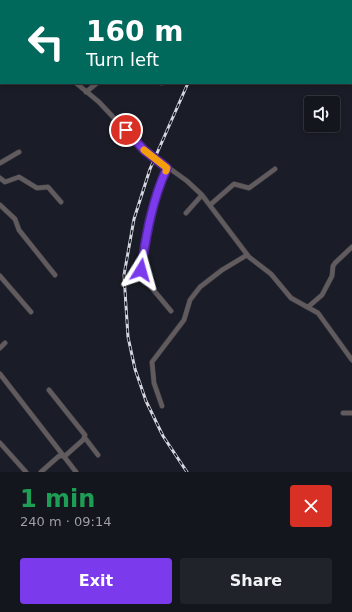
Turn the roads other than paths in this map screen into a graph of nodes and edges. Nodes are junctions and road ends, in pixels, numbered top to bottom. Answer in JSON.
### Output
{"nodes":[{"id":1,"x":77,"y":84,"type":"edge"},
{"id":2,"x":96,"y":84,"type":"edge"},
{"id":3,"x":86,"y":92,"type":"junction"},
{"id":4,"x":19,"y":152,"type":"dead end"},
{"id":5,"x":0,"y":163,"type":"edge"},
{"id":6,"x":167,"y":168,"type":"junction"},
{"id":7,"x":275,"y":169,"type":"dead end"},
{"id":8,"x":0,"y":178,"type":"edge"},
{"id":9,"x":202,"y":195,"type":"junction"},
{"id":10,"x":61,"y":202,"type":"dead end"},
{"id":11,"x":0,"y":205,"type":"edge"},
{"id":12,"x":210,"y":205,"type":"junction"},
{"id":13,"x":186,"y":213,"type":"dead end"},
{"id":14,"x":352,"y":247,"type":"edge"},
{"id":15,"x":247,"y":255,"type":"junction"},
{"id":16,"x":55,"y":275,"type":"dead end"},
{"id":17,"x":0,"y":276,"type":"edge"},
{"id":18,"x":308,"y":307,"type":"junction"},
{"id":19,"x":172,"y":311,"type":"dead end"},
{"id":20,"x":31,"y":312,"type":"dead end"},
{"id":21,"x":5,"y":343,"type":"dead end"},
{"id":22,"x":0,"y":348,"type":"edge"},
{"id":23,"x":352,"y":360,"type":"edge"},
{"id":24,"x":0,"y":374,"type":"edge"},
{"id":25,"x":49,"y":390,"type":"dead end"},
{"id":26,"x":162,"y":406,"type":"dead end"},
{"id":27,"x":343,"y":413,"type":"dead end"},
{"id":28,"x":352,"y":413,"type":"edge"},
{"id":29,"x":84,"y":438,"type":"junction"},
{"id":30,"x":0,"y":443,"type":"edge"},
{"id":31,"x":98,"y":455,"type":"dead end"},
{"id":32,"x":65,"y":456,"type":"junction"},
{"id":33,"x":26,"y":472,"type":"edge"},
{"id":34,"x":41,"y":472,"type":"edge"},
{"id":35,"x":76,"y":472,"type":"edge"}],
"edges":[{"from":1,"to":3,"type":"street"},
{"from":2,"to":3,"type":"street"},
{"from":3,"to":6,"type":"street"},
{"from":4,"to":5,"type":"street"},
{"from":6,"to":9,"type":"street"},
{"from":6,"to":19,"type":"street"},
{"from":7,"to":12,"type":"street"},
{"from":8,"to":10,"type":"street"},
{"from":9,"to":12,"type":"street"},
{"from":9,"to":13,"type":"street"},
{"from":11,"to":16,"type":"street"},
{"from":12,"to":15,"type":"street"},
{"from":14,"to":18,"type":"street"},
{"from":15,"to":18,"type":"street"},
{"from":15,"to":26,"type":"street"},
{"from":17,"to":20,"type":"street"},
{"from":18,"to":23,"type":"street"},
{"from":21,"to":22,"type":"street"},
{"from":24,"to":32,"type":"street"},
{"from":25,"to":29,"type":"street"},
{"from":27,"to":28,"type":"street"},
{"from":29,"to":31,"type":"street"},
{"from":29,"to":32,"type":"street"},
{"from":30,"to":33,"type":"street"},
{"from":32,"to":34,"type":"street"},
{"from":32,"to":35,"type":"street"}]}
